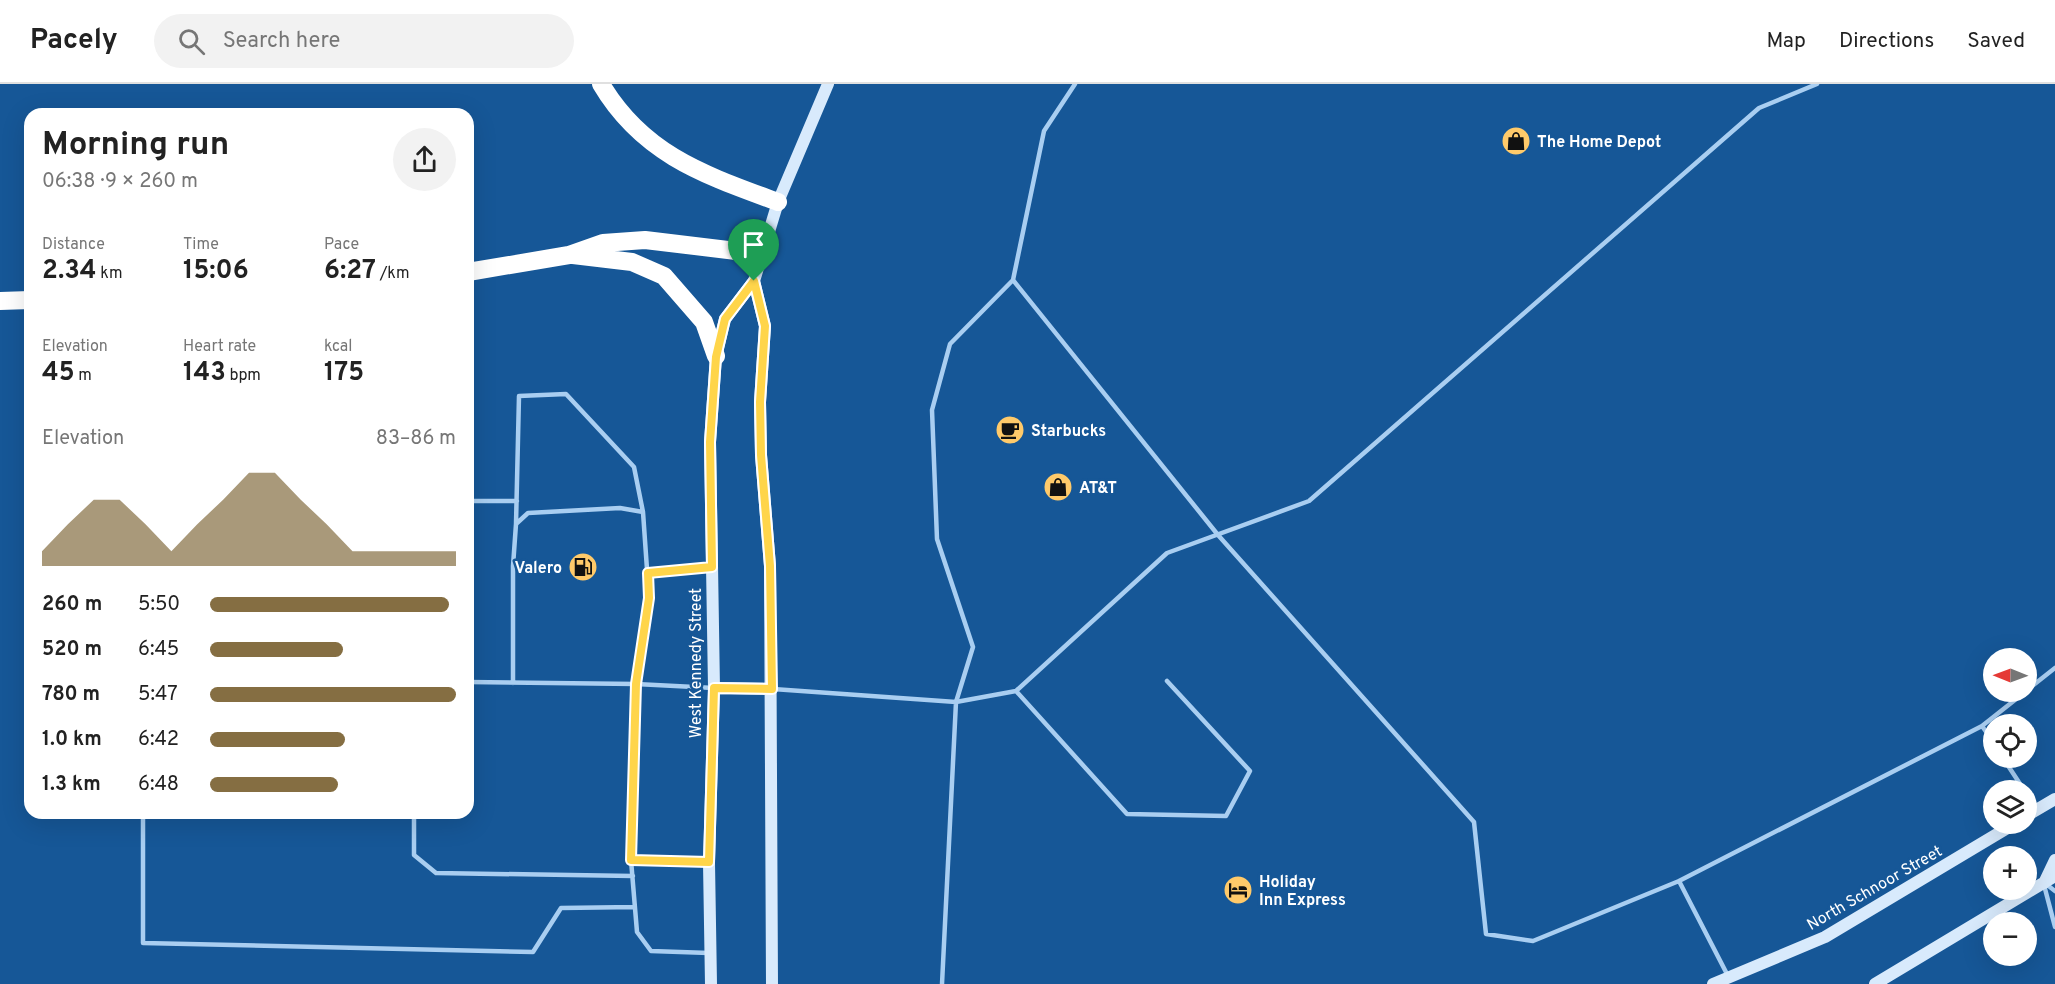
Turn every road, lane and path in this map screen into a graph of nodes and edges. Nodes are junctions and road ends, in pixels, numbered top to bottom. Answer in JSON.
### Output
{"nodes":[{"id":1,"x":602,"y":84,"type":"edge"},
{"id":2,"x":828,"y":84,"type":"edge"},
{"id":3,"x":1075,"y":84,"type":"edge"},
{"id":4,"x":1817,"y":84,"type":"edge"},
{"id":5,"x":778,"y":202,"type":"junction"},
{"id":6,"x":761,"y":254,"type":"junction"},
{"id":7,"x":568,"y":255,"type":"junction"},
{"id":8,"x":474,"y":271,"type":"edge"},
{"id":9,"x":1013,"y":280,"type":"junction"},
{"id":10,"x":754,"y":281,"type":"junction"},
{"id":11,"x":24,"y":300,"type":"edge"},
{"id":12,"x":0,"y":301,"type":"edge"},
{"id":13,"x":716,"y":357,"type":"junction"},
{"id":14,"x":474,"y":501,"type":"edge"},
{"id":15,"x":517,"y":501,"type":"junction"},
{"id":16,"x":643,"y":512,"type":"junction"},
{"id":17,"x":516,"y":524,"type":"junction"},
{"id":18,"x":1218,"y":535,"type":"junction"},
{"id":19,"x":712,"y":567,"type":"junction"},
{"id":20,"x":648,"y":573,"type":"junction"},
{"id":21,"x":2055,"y":668,"type":"edge"},
{"id":22,"x":1167,"y":681,"type":"dead end"},
{"id":23,"x":474,"y":682,"type":"edge"},
{"id":24,"x":513,"y":682,"type":"junction"},
{"id":25,"x":2037,"y":682,"type":"edge"},
{"id":26,"x":636,"y":684,"type":"junction"},
{"id":27,"x":714,"y":688,"type":"junction"},
{"id":28,"x":772,"y":689,"type":"junction"},
{"id":29,"x":1016,"y":691,"type":"junction"},
{"id":30,"x":956,"y":702,"type":"junction"},
{"id":31,"x":2012,"y":702,"type":"edge"},
{"id":32,"x":1982,"y":726,"type":"joint"},
{"id":33,"x":2055,"y":799,"type":"edge"},
{"id":34,"x":2037,"y":810,"type":"edge"},
{"id":35,"x":143,"y":819,"type":"edge"},
{"id":36,"x":414,"y":819,"type":"edge"},
{"id":37,"x":1997,"y":834,"type":"edge"},
{"id":38,"x":631,"y":860,"type":"junction"},
{"id":39,"x":2055,"y":860,"type":"edge"},
{"id":40,"x":709,"y":862,"type":"junction"},
{"id":41,"x":633,"y":876,"type":"junction"},
{"id":42,"x":2055,"y":876,"type":"edge"},
{"id":43,"x":1679,"y":881,"type":"junction"},
{"id":44,"x":2044,"y":883,"type":"junction"},
{"id":45,"x":2055,"y":891,"type":"edge"},
{"id":46,"x":635,"y":908,"type":"junction"},
{"id":47,"x":2055,"y":927,"type":"edge"},
{"id":48,"x":711,"y":954,"type":"junction"},
{"id":49,"x":1729,"y":977,"type":"junction"},
{"id":50,"x":711,"y":984,"type":"edge"},
{"id":51,"x":772,"y":984,"type":"edge"},
{"id":52,"x":942,"y":984,"type":"edge"},
{"id":53,"x":1713,"y":984,"type":"edge"},
{"id":54,"x":1875,"y":984,"type":"edge"}],
"edges":[{"from":1,"to":5,"type":"highway"},
{"from":2,"to":5,"type":"street","name":"West Kennedy Street"},
{"from":3,"to":9,"type":"lane"},
{"from":4,"to":18,"type":"lane"},
{"from":5,"to":6,"type":"street","name":"West Kennedy Street"},
{"from":6,"to":7,"type":"highway"},
{"from":6,"to":10,"type":"street","name":"West Kennedy Street"},
{"from":7,"to":8,"type":"highway"},
{"from":7,"to":13,"type":"highway"},
{"from":9,"to":18,"type":"lane"},
{"from":9,"to":30,"type":"lane"},
{"from":10,"to":13,"type":"street","name":"West Kennedy Street"},
{"from":10,"to":28,"type":"street","name":"West Kennedy Street"},
{"from":11,"to":12,"type":"highway"},
{"from":13,"to":19,"type":"street","name":"West Kennedy Street"},
{"from":14,"to":15,"type":"lane"},
{"from":15,"to":16,"type":"lane"},
{"from":15,"to":17,"type":"lane"},
{"from":16,"to":17,"type":"lane"},
{"from":16,"to":20,"type":"lane"},
{"from":17,"to":24,"type":"lane"},
{"from":18,"to":29,"type":"lane"},
{"from":18,"to":43,"type":"lane"},
{"from":19,"to":20,"type":"lane"},
{"from":19,"to":27,"type":"street","name":"West Kennedy Street"},
{"from":20,"to":26,"type":"lane"},
{"from":21,"to":25,"type":"lane"},
{"from":22,"to":29,"type":"lane"},
{"from":23,"to":24,"type":"lane"},
{"from":24,"to":26,"type":"lane"},
{"from":26,"to":27,"type":"lane"},
{"from":26,"to":38,"type":"lane"},
{"from":27,"to":28,"type":"street"},
{"from":27,"to":40,"type":"street","name":"West Kennedy Street"},
{"from":28,"to":30,"type":"lane"},
{"from":28,"to":51,"type":"street","name":"West Kennedy Street"},
{"from":29,"to":30,"type":"lane"},
{"from":30,"to":52,"type":"lane"},
{"from":31,"to":32,"type":"lane"},
{"from":32,"to":43,"type":"lane"},
{"from":33,"to":34,"type":"street"},
{"from":35,"to":46,"type":"lane"},
{"from":36,"to":41,"type":"lane"},
{"from":37,"to":49,"type":"street","name":"North Schnoor Street"},
{"from":38,"to":40,"type":"lane"},
{"from":38,"to":41,"type":"lane"},
{"from":39,"to":44,"type":"street"},
{"from":40,"to":48,"type":"street","name":"West Kennedy Street"},
{"from":41,"to":46,"type":"lane"},
{"from":42,"to":44,"type":"street"},
{"from":43,"to":49,"type":"lane"},
{"from":44,"to":45,"type":"lane"},
{"from":44,"to":47,"type":"lane"},
{"from":44,"to":54,"type":"street"},
{"from":46,"to":48,"type":"lane"},
{"from":48,"to":50,"type":"street","name":"West Kennedy Street"},
{"from":49,"to":53,"type":"street","name":"North Schnoor Street"}]}
